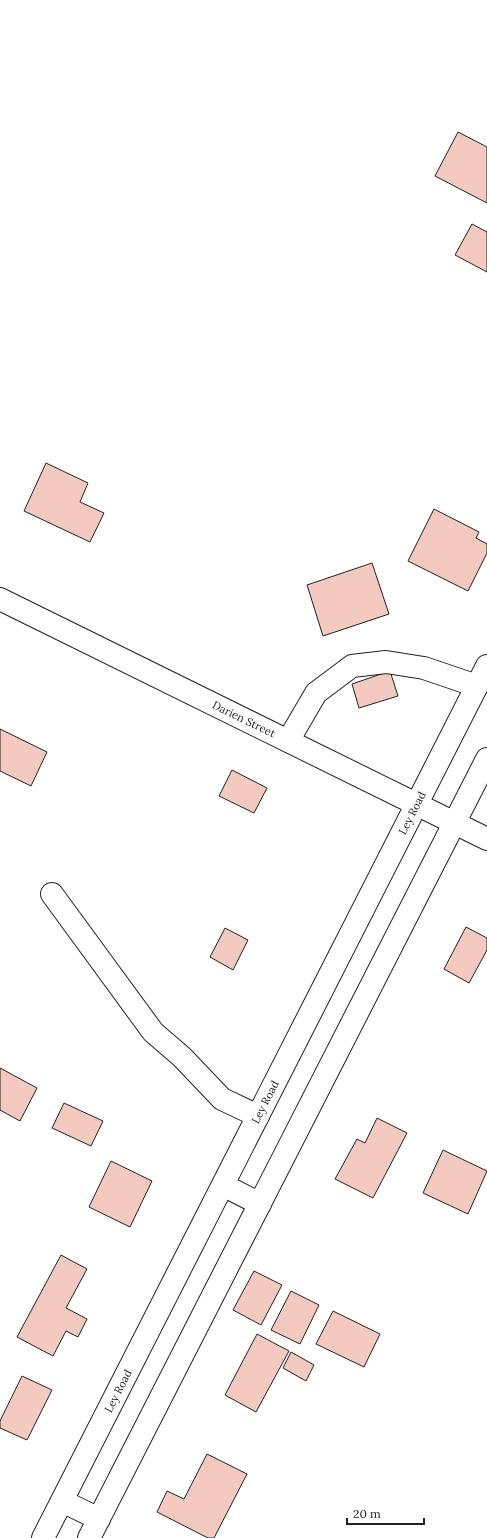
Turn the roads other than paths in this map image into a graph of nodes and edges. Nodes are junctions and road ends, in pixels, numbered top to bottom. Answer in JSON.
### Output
{"nodes":[{"id":1,"x":0,"y":599,"type":"edge"},
{"id":2,"x":487,"y":666,"type":"edge"},
{"id":3,"x":477,"y":686,"type":"junction"},
{"id":4,"x":288,"y":741,"type":"junction"},
{"id":5,"x":487,"y":759,"type":"edge"},
{"id":6,"x":416,"y":805,"type":"junction"},
{"id":7,"x":454,"y":823,"type":"junction"},
{"id":8,"x":487,"y":839,"type":"edge"},
{"id":9,"x":52,"y":894,"type":"dead end"},
{"id":10,"x":258,"y":1116,"type":"junction"},
{"id":11,"x":223,"y":1185,"type":"junction"},
{"id":12,"x":260,"y":1204,"type":"junction"},
{"id":13,"x":62,"y":1501,"type":"junction"},
{"id":14,"x":94,"y":1529,"type":"edge"},
{"id":15,"x":43,"y":1538,"type":"edge"}],
"edges":[{"from":1,"to":4,"type":"main road","name":"Darien Street"},
{"from":2,"to":3,"type":"main road","name":"Ley Road"},
{"from":3,"to":4,"type":"main road"},
{"from":3,"to":6,"type":"main road","name":"Ley Road"},
{"from":4,"to":6,"type":"main road","name":"Darien Street"},
{"from":5,"to":7,"type":"main road"},
{"from":6,"to":7,"type":"main road","name":"Darien Street"},
{"from":6,"to":10,"type":"main road","name":"Ley Road"},
{"from":7,"to":8,"type":"main road","name":"Darien Street"},
{"from":7,"to":12,"type":"main road"},
{"from":9,"to":10,"type":"main road"},
{"from":10,"to":11,"type":"main road","name":"Ley Road"},
{"from":11,"to":12,"type":"main road"},
{"from":11,"to":13,"type":"main road","name":"Ley Road"},
{"from":12,"to":14,"type":"main road"},
{"from":13,"to":14,"type":"main road"},
{"from":13,"to":15,"type":"main road","name":"Ley Road"}]}
